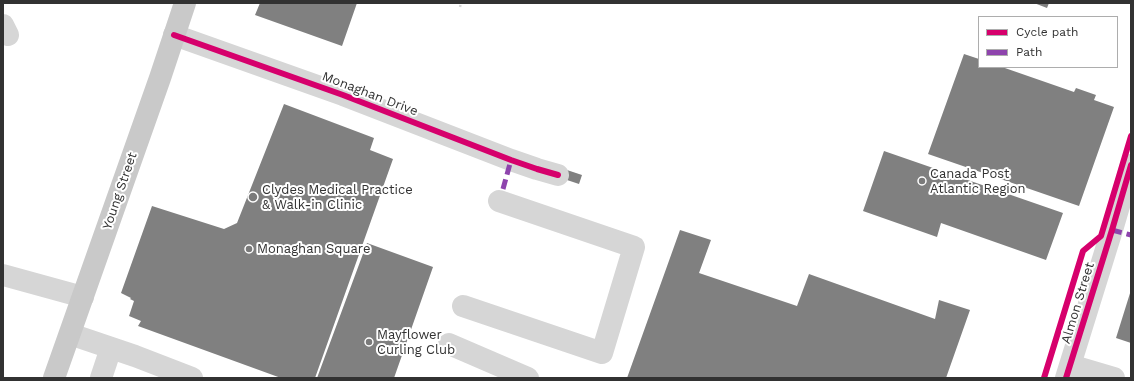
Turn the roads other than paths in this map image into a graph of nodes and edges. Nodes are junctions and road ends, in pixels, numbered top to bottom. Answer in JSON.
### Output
{"nodes":[{"id":1,"x":185,"y":3,"type":"edge"},
{"id":2,"x":174,"y":35,"type":"junction"},
{"id":3,"x":1131,"y":165,"type":"edge"},
{"id":4,"x":558,"y":175,"type":"dead end"},
{"id":5,"x":499,"y":200,"type":"dead end"},
{"id":6,"x":1122,"y":233,"type":"edge"},
{"id":7,"x":3,"y":275,"type":"edge"},
{"id":8,"x":83,"y":298,"type":"junction"},
{"id":9,"x":463,"y":306,"type":"dead end"},
{"id":10,"x":70,"y":334,"type":"junction"},
{"id":11,"x":449,"y":344,"type":"dead end"},
{"id":12,"x":111,"y":348,"type":"junction"},
{"id":13,"x":1068,"y":372,"type":"edge"},
{"id":14,"x":54,"y":378,"type":"edge"},
{"id":15,"x":101,"y":378,"type":"edge"},
{"id":16,"x":192,"y":378,"type":"edge"},
{"id":17,"x":528,"y":378,"type":"edge"},
{"id":18,"x":1114,"y":378,"type":"edge"}],
"edges":[{"from":1,"to":2,"type":"main road","name":"Young Street"},
{"from":2,"to":4,"type":"street","name":"Monaghan Drive"},
{"from":2,"to":8,"type":"main road","name":"Young Street"},
{"from":3,"to":6,"type":"street","name":"Almon Street"},
{"from":5,"to":9,"type":"street"},
{"from":6,"to":13,"type":"street","name":"Almon Street"},
{"from":7,"to":8,"type":"street"},
{"from":8,"to":10,"type":"main road","name":"Young Street"},
{"from":10,"to":12,"type":"street"},
{"from":10,"to":14,"type":"main road","name":"Young Street"},
{"from":11,"to":17,"type":"street"},
{"from":12,"to":15,"type":"street"},
{"from":12,"to":16,"type":"street"},
{"from":13,"to":18,"type":"street"}]}
